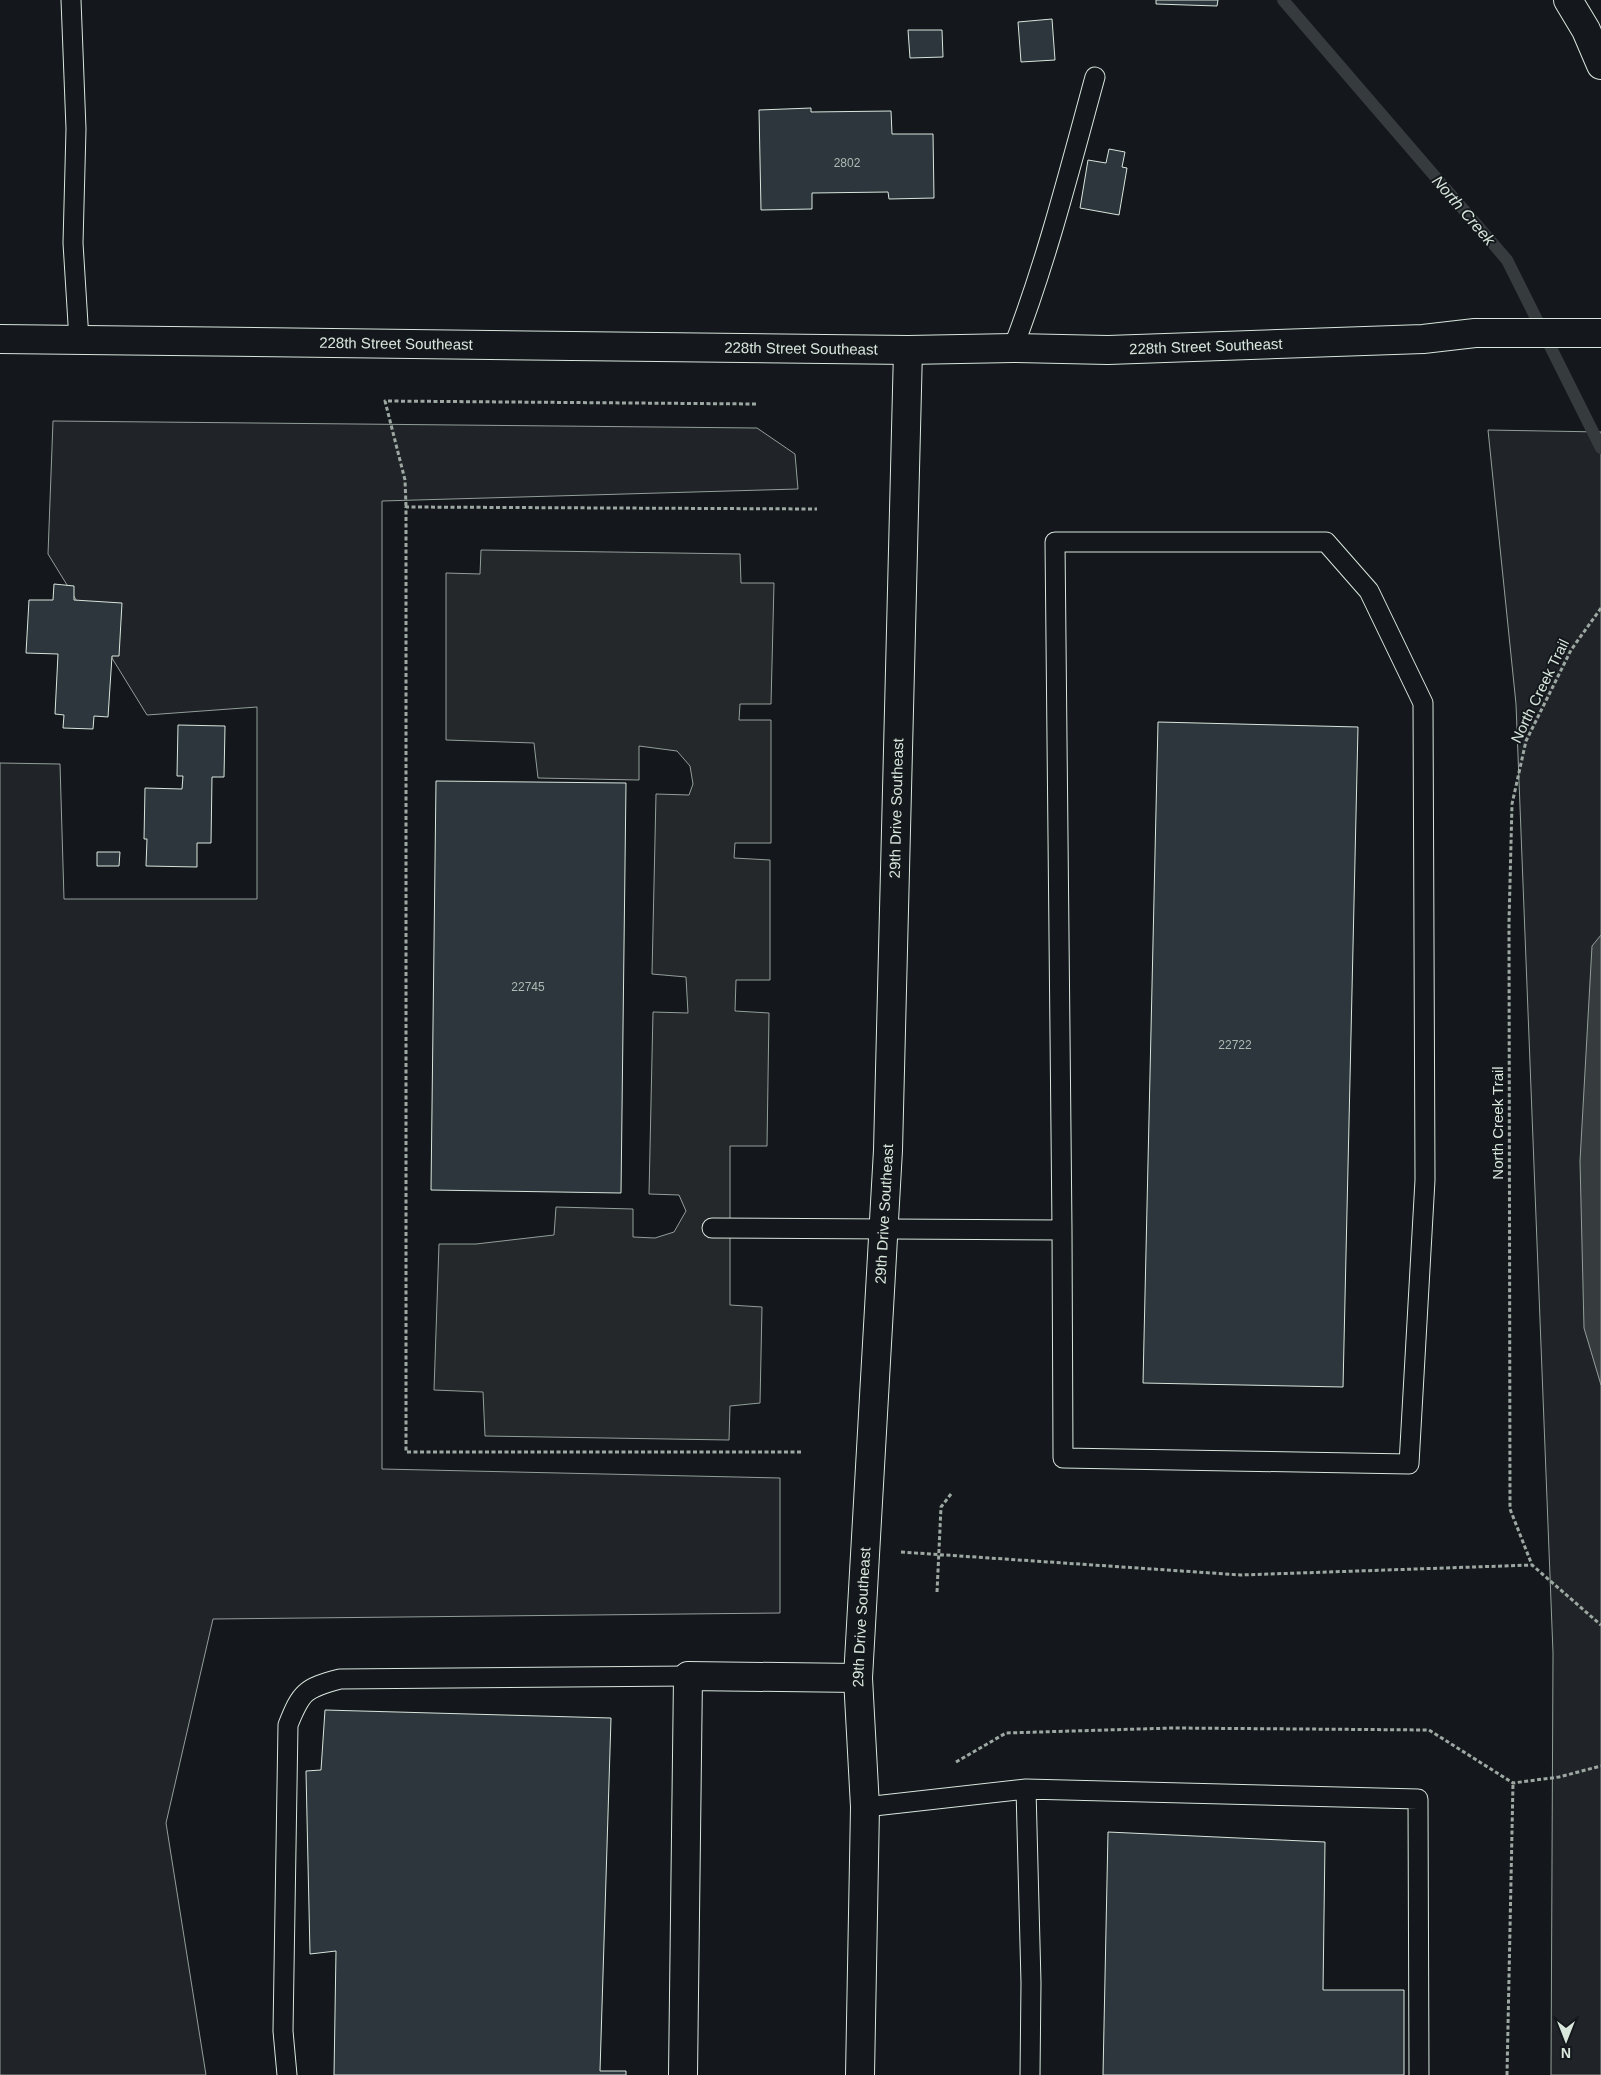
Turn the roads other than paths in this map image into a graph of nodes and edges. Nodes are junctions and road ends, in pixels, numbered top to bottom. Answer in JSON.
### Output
{"nodes":[{"id":1,"x":71,"y":0,"type":"edge"},
{"id":2,"x":1568,"y":0,"type":"edge"},
{"id":3,"x":1601,"y":66,"type":"edge"},
{"id":4,"x":1095,"y":77,"type":"dead end"},
{"id":5,"x":1601,"y":333,"type":"edge"},
{"id":6,"x":0,"y":340,"type":"edge"},
{"id":7,"x":79,"y":340,"type":"junction"},
{"id":8,"x":1013,"y":348,"type":"junction"},
{"id":9,"x":908,"y":350,"type":"junction"},
{"id":10,"x":712,"y":1228,"type":"dead end"},
{"id":11,"x":884,"y":1230,"type":"junction"},
{"id":12,"x":1062,"y":1230,"type":"junction"},
{"id":13,"x":688,"y":1676,"type":"junction"},
{"id":14,"x":858,"y":1678,"type":"junction"},
{"id":15,"x":1026,"y":1789,"type":"junction"},
{"id":16,"x":865,"y":1807,"type":"junction"},
{"id":17,"x":287,"y":2075,"type":"edge"},
{"id":18,"x":683,"y":2075,"type":"edge"},
{"id":19,"x":860,"y":2075,"type":"edge"},
{"id":20,"x":1030,"y":2075,"type":"edge"},
{"id":21,"x":1420,"y":2075,"type":"edge"}],
"edges":[{"from":1,"to":7,"type":"lane"},
{"from":2,"to":3,"type":"street"},
{"from":4,"to":8,"type":"lane"},
{"from":5,"to":8,"type":"street","name":"228th Street Southeast"},
{"from":6,"to":7,"type":"street","name":"228th Street Southeast"},
{"from":7,"to":9,"type":"street","name":"228th Street Southeast"},
{"from":8,"to":9,"type":"street","name":"228th Street Southeast"},
{"from":9,"to":11,"type":"street","name":"29th Drive Southeast"},
{"from":10,"to":11,"type":"lane"},
{"from":11,"to":12,"type":"lane"},
{"from":11,"to":14,"type":"street","name":"29th Drive Southeast"},
{"from":12,"to":12,"type":"lane"},
{"from":13,"to":14,"type":"street"},
{"from":13,"to":17,"type":"lane"},
{"from":13,"to":18,"type":"street"},
{"from":14,"to":16,"type":"street","name":"29th Drive Southeast"},
{"from":15,"to":16,"type":"lane"},
{"from":15,"to":20,"type":"lane"},
{"from":15,"to":21,"type":"lane"},
{"from":16,"to":19,"type":"street","name":"29th Drive Southeast"}]}
